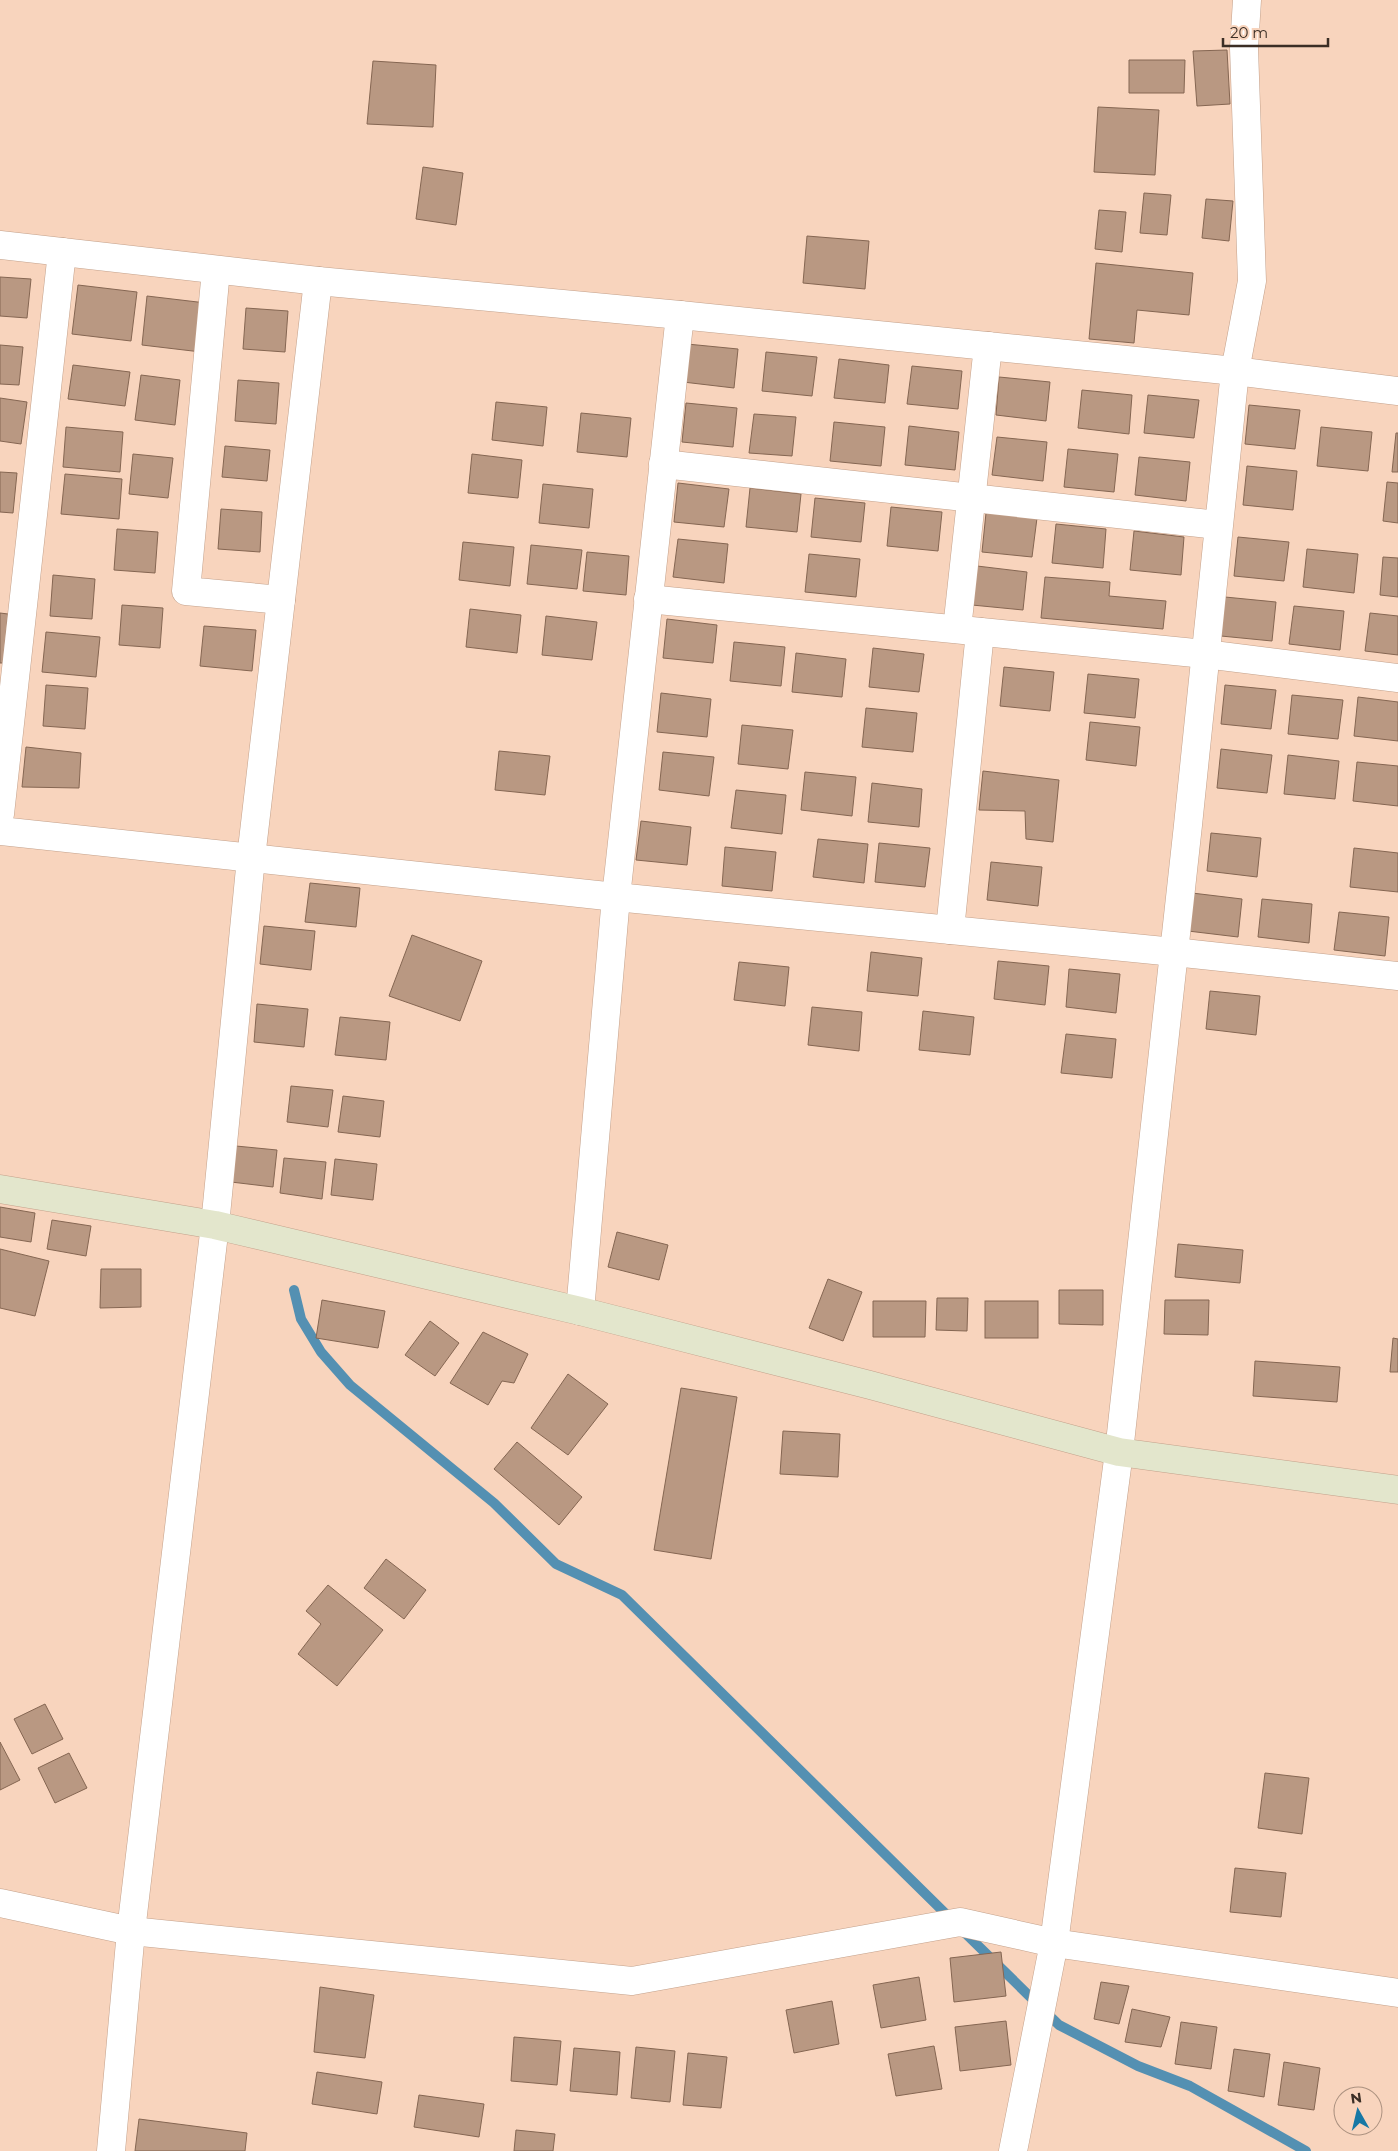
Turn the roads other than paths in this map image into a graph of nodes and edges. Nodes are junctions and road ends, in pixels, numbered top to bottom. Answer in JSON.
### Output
{"nodes":[{"id":1,"x":1248,"y":0,"type":"edge"},
{"id":2,"x":0,"y":245,"type":"edge"},
{"id":3,"x":62,"y":252,"type":"junction"},
{"id":4,"x":216,"y":270,"type":"junction"},
{"id":5,"x":318,"y":281,"type":"junction"},
{"id":6,"x":680,"y":315,"type":"junction"},
{"id":7,"x":988,"y":346,"type":"junction"},
{"id":8,"x":1234,"y":371,"type":"junction"},
{"id":9,"x":1398,"y":391,"type":"edge"},
{"id":10,"x":663,"y":464,"type":"junction"},
{"id":11,"x":972,"y":498,"type":"junction"},
{"id":12,"x":1218,"y":525,"type":"junction"},
{"id":13,"x":648,"y":599,"type":"junction"},
{"id":14,"x":281,"y":600,"type":"junction"},
{"id":15,"x":969,"y":631,"type":"junction"},
{"id":16,"x":1205,"y":654,"type":"junction"},
{"id":17,"x":1398,"y":678,"type":"edge"},
{"id":18,"x":0,"y":814,"type":"edge"},
{"id":19,"x":0,"y":831,"type":"edge"},
{"id":20,"x":251,"y":858,"type":"junction"},
{"id":21,"x":616,"y":897,"type":"junction"},
{"id":22,"x":950,"y":930,"type":"junction"},
{"id":23,"x":1174,"y":952,"type":"junction"},
{"id":24,"x":1398,"y":976,"type":"edge"},
{"id":25,"x":0,"y":1189,"type":"edge"},
{"id":26,"x":215,"y":1225,"type":"junction"},
{"id":27,"x":580,"y":1311,"type":"junction"},
{"id":28,"x":1119,"y":1452,"type":"junction"},
{"id":29,"x":1398,"y":1490,"type":"edge"},
{"id":30,"x":0,"y":1903,"type":"edge"},
{"id":31,"x":132,"y":1931,"type":"junction"},
{"id":32,"x":1054,"y":1942,"type":"junction"},
{"id":33,"x":1398,"y":1994,"type":"edge"},
{"id":34,"x":110,"y":2151,"type":"edge"},
{"id":35,"x":1013,"y":2151,"type":"edge"}],
"edges":[{"from":1,"to":8,"type":"street"},
{"from":2,"to":3,"type":"street"},
{"from":3,"to":4,"type":"street"},
{"from":3,"to":18,"type":"street"},
{"from":4,"to":5,"type":"street"},
{"from":4,"to":14,"type":"street"},
{"from":5,"to":6,"type":"street"},
{"from":5,"to":14,"type":"street"},
{"from":6,"to":7,"type":"street"},
{"from":6,"to":10,"type":"street"},
{"from":7,"to":8,"type":"street"},
{"from":7,"to":11,"type":"street"},
{"from":8,"to":9,"type":"street"},
{"from":8,"to":12,"type":"street"},
{"from":10,"to":11,"type":"street"},
{"from":10,"to":13,"type":"street"},
{"from":11,"to":12,"type":"street"},
{"from":11,"to":15,"type":"street"},
{"from":12,"to":16,"type":"street"},
{"from":13,"to":15,"type":"street"},
{"from":13,"to":21,"type":"street"},
{"from":14,"to":20,"type":"street"},
{"from":15,"to":16,"type":"street"},
{"from":15,"to":22,"type":"street"},
{"from":16,"to":17,"type":"street"},
{"from":16,"to":23,"type":"street"},
{"from":19,"to":20,"type":"street"},
{"from":20,"to":21,"type":"street"},
{"from":20,"to":26,"type":"street"},
{"from":21,"to":22,"type":"street"},
{"from":21,"to":27,"type":"street"},
{"from":22,"to":23,"type":"street"},
{"from":23,"to":24,"type":"street"},
{"from":23,"to":28,"type":"street"},
{"from":25,"to":26,"type":"street"},
{"from":26,"to":27,"type":"street"},
{"from":26,"to":31,"type":"street"},
{"from":27,"to":28,"type":"street"},
{"from":28,"to":29,"type":"street"},
{"from":28,"to":32,"type":"street"},
{"from":30,"to":31,"type":"street"},
{"from":31,"to":32,"type":"street"},
{"from":31,"to":34,"type":"street"},
{"from":32,"to":33,"type":"street"},
{"from":32,"to":35,"type":"street"}]}
